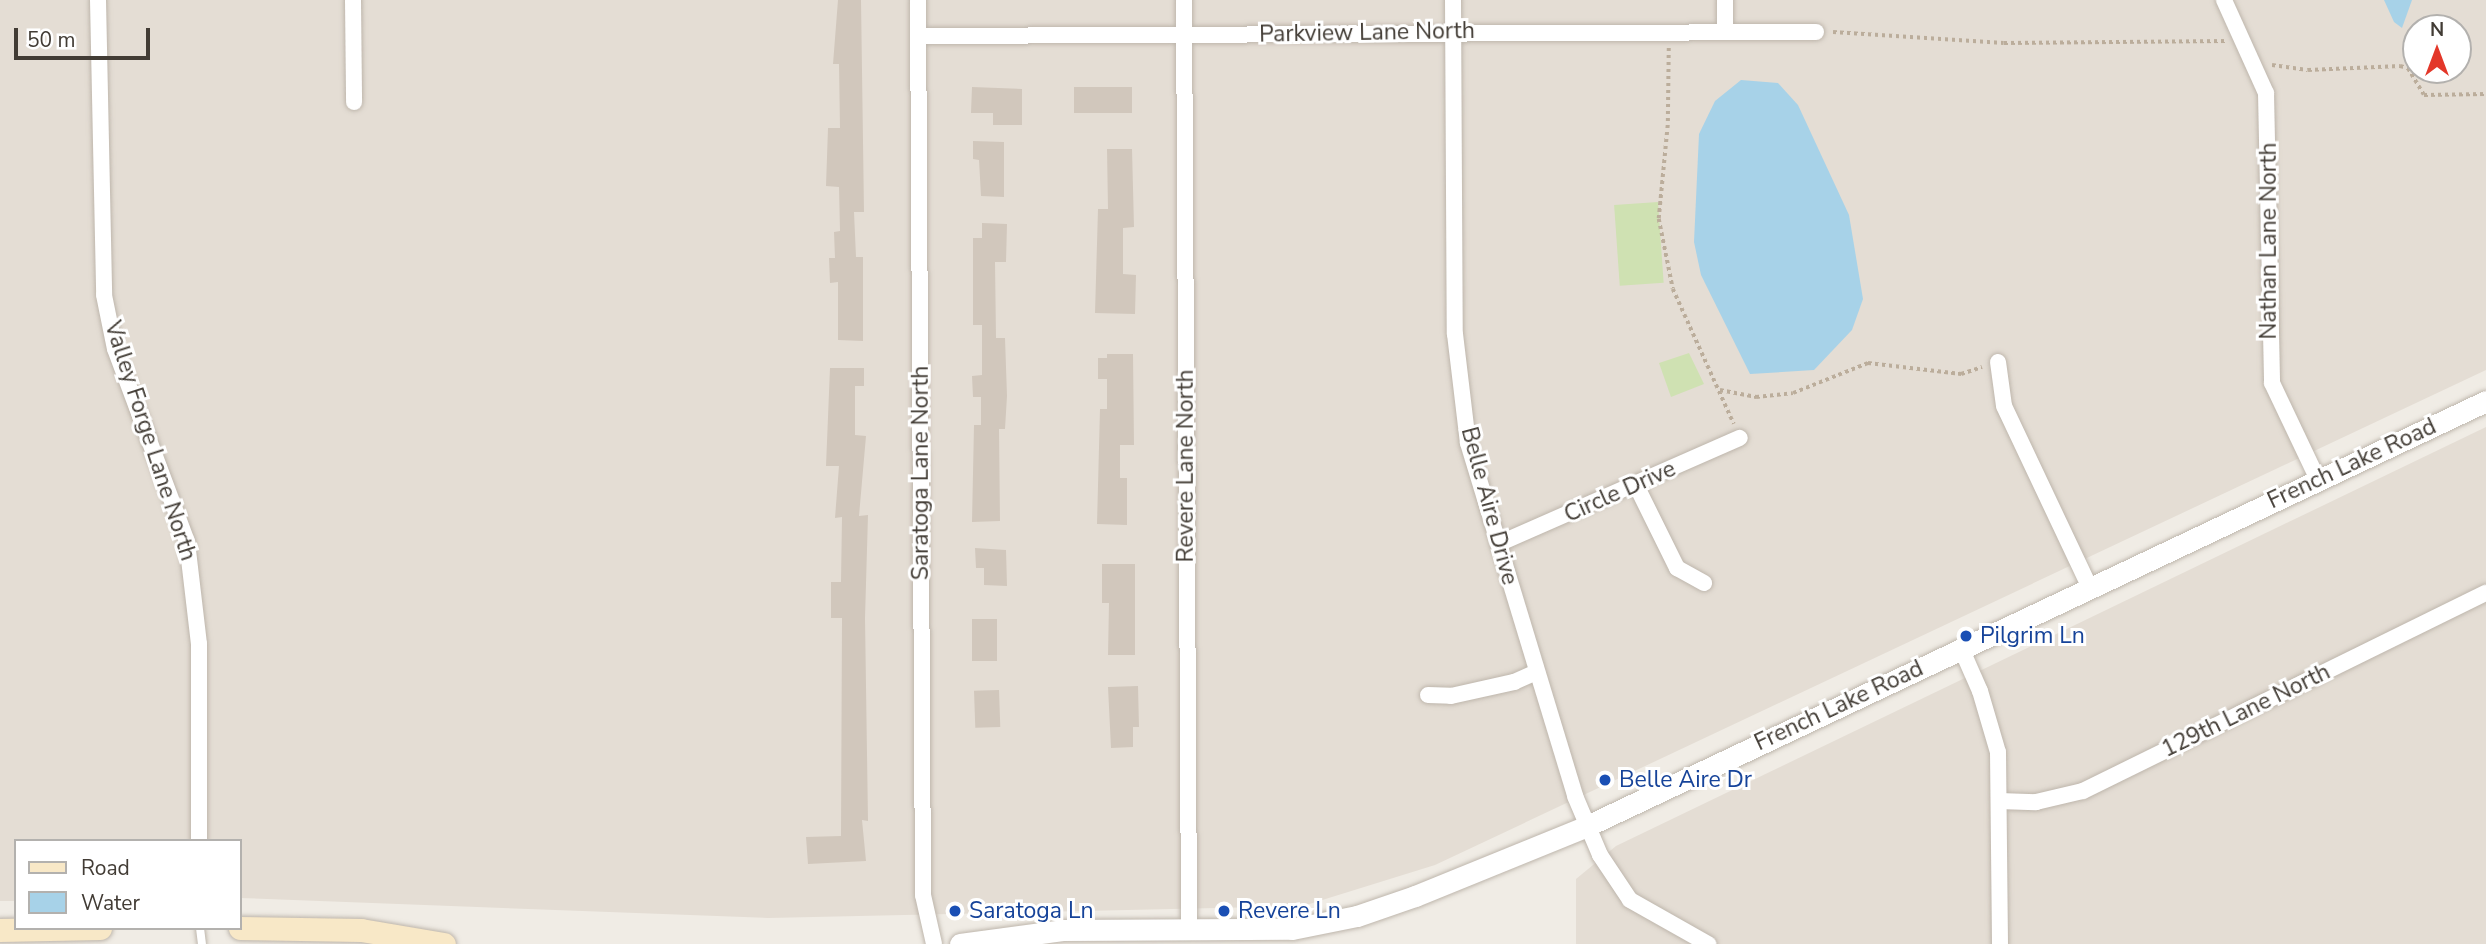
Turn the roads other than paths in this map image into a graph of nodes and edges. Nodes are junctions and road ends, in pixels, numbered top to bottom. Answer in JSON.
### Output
{"nodes":[{"id":1,"x":98,"y":0,"type":"edge"},
{"id":2,"x":353,"y":0,"type":"edge"},
{"id":3,"x":918,"y":0,"type":"edge"},
{"id":4,"x":1184,"y":0,"type":"edge"},
{"id":5,"x":1453,"y":0,"type":"edge"},
{"id":6,"x":1725,"y":0,"type":"edge"},
{"id":7,"x":2224,"y":0,"type":"edge"},
{"id":8,"x":1725,"y":30,"type":"junction"},
{"id":9,"x":1454,"y":32,"type":"junction"},
{"id":10,"x":1816,"y":32,"type":"road end"},
{"id":11,"x":1184,"y":35,"type":"junction"},
{"id":12,"x":919,"y":36,"type":"junction"},
{"id":13,"x":354,"y":103,"type":"dead end"},
{"id":14,"x":1998,"y":362,"type":"road end"},
{"id":15,"x":2484,"y":405,"type":"edge"},
{"id":16,"x":1740,"y":438,"type":"road end"},
{"id":17,"x":2318,"y":480,"type":"junction"},
{"id":18,"x":1636,"y":485,"type":"junction"},
{"id":19,"x":1499,"y":544,"type":"junction"},
{"id":20,"x":1704,"y":583,"type":"dead end"},
{"id":21,"x":2090,"y":588,"type":"junction"},
{"id":22,"x":2486,"y":593,"type":"edge"},
{"id":23,"x":1961,"y":648,"type":"junction"},
{"id":24,"x":1536,"y":672,"type":"junction"},
{"id":25,"x":1428,"y":695,"type":"dead end"},
{"id":26,"x":1999,"y":801,"type":"junction"},
{"id":27,"x":1587,"y":826,"type":"junction"},
{"id":28,"x":199,"y":839,"type":"edge"},
{"id":29,"x":242,"y":928,"type":"edge"},
{"id":30,"x":1189,"y":931,"type":"junction"},
{"id":31,"x":444,"y":944,"type":"edge"},
{"id":32,"x":934,"y":944,"type":"edge"},
{"id":33,"x":960,"y":944,"type":"edge"},
{"id":34,"x":1708,"y":944,"type":"edge"},
{"id":35,"x":2000,"y":944,"type":"edge"}],
"edges":[{"from":1,"to":28,"type":"street","name":"Valley Forge Lane North"},
{"from":2,"to":13,"type":"street"},
{"from":3,"to":12,"type":"street","name":"Saratoga Lane North"},
{"from":4,"to":11,"type":"street","name":"Revere Lane North"},
{"from":5,"to":9,"type":"street","name":"Belle Aire Drive"},
{"from":6,"to":8,"type":"street"},
{"from":7,"to":17,"type":"street","name":"Nathan Lane North"},
{"from":8,"to":9,"type":"street","name":"Parkview Lane North"},
{"from":8,"to":10,"type":"street","name":"Parkview Lane North"},
{"from":9,"to":11,"type":"street","name":"Parkview Lane North"},
{"from":9,"to":19,"type":"street","name":"Belle Aire Drive"},
{"from":11,"to":12,"type":"street","name":"Parkview Lane North"},
{"from":11,"to":30,"type":"street","name":"Revere Lane North"},
{"from":12,"to":32,"type":"street","name":"Saratoga Lane North"},
{"from":14,"to":21,"type":"street"},
{"from":15,"to":17,"type":"street","name":"French Lake Road"},
{"from":16,"to":18,"type":"street","name":"Circle Drive"},
{"from":17,"to":21,"type":"street","name":"French Lake Road"},
{"from":18,"to":19,"type":"street","name":"Circle Drive"},
{"from":18,"to":20,"type":"street"},
{"from":19,"to":24,"type":"street","name":"Belle Aire Drive"},
{"from":21,"to":23,"type":"street","name":"French Lake Road"},
{"from":22,"to":26,"type":"street","name":"129th Lane North"},
{"from":23,"to":26,"type":"street"},
{"from":23,"to":27,"type":"street","name":"French Lake Road"},
{"from":24,"to":25,"type":"street"},
{"from":24,"to":27,"type":"street","name":"Belle Aire Drive"},
{"from":26,"to":35,"type":"street"},
{"from":27,"to":30,"type":"street","name":"French Lake Road"},
{"from":27,"to":34,"type":"street","name":"Belle Aire Drive"},
{"from":29,"to":31,"type":"main road"},
{"from":30,"to":33,"type":"street","name":"French Lake Road"}]}
